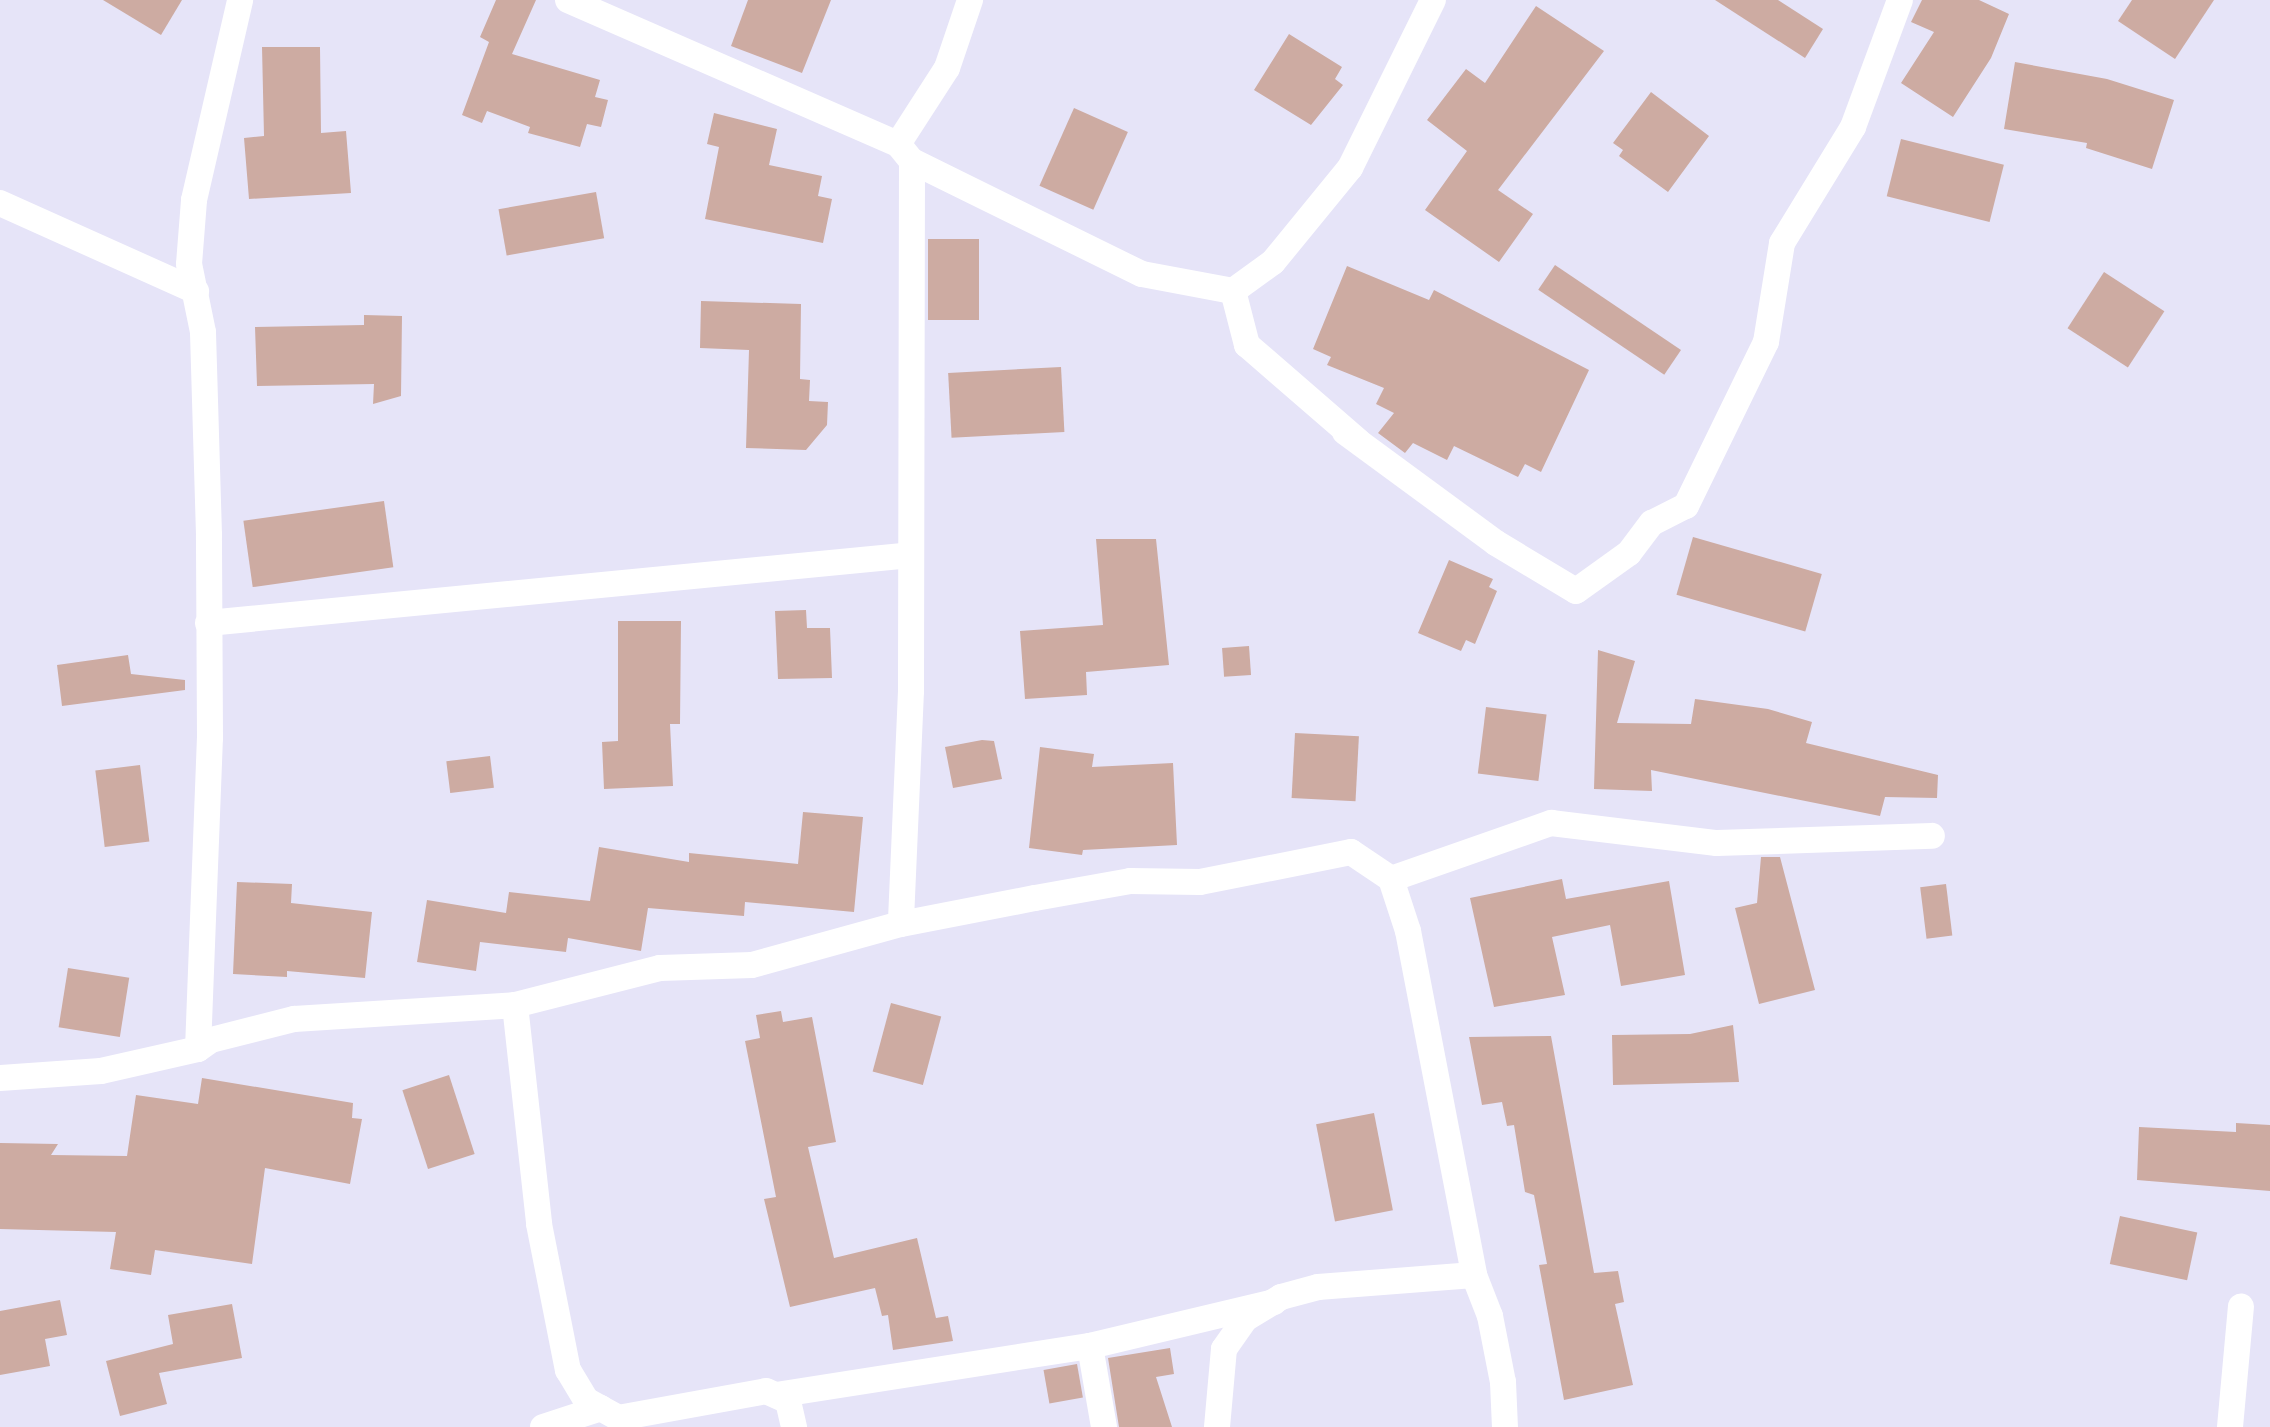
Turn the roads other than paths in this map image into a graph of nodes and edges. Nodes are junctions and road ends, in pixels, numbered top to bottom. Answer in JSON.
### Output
{"nodes":[{"id":1,"x":240,"y":0,"type":"edge"},
{"id":2,"x":568,"y":0,"type":"edge"},
{"id":3,"x":970,"y":0,"type":"edge"},
{"id":4,"x":1433,"y":0,"type":"edge"},
{"id":5,"x":1900,"y":0,"type":"edge"},
{"id":6,"x":905,"y":152,"type":"junction"},
{"id":7,"x":0,"y":203,"type":"edge"},
{"id":8,"x":195,"y":291,"type":"junction"},
{"id":9,"x":1233,"y":291,"type":"junction"},
{"id":10,"x":1345,"y":432,"type":"dead end"},
{"id":11,"x":1373,"y":452,"type":"junction"},
{"id":12,"x":911,"y":555,"type":"junction"},
{"id":13,"x":208,"y":622,"type":"junction"},
{"id":14,"x":1932,"y":836,"type":"dead end"},
{"id":15,"x":1391,"y":879,"type":"junction"},
{"id":16,"x":901,"y":924,"type":"junction"},
{"id":17,"x":515,"y":1005,"type":"junction"},
{"id":18,"x":198,"y":1049,"type":"junction"},
{"id":19,"x":0,"y":1078,"type":"edge"},
{"id":20,"x":1474,"y":1275,"type":"junction"},
{"id":21,"x":1274,"y":1302,"type":"junction"},
{"id":22,"x":2241,"y":1306,"type":"dead end"},
{"id":23,"x":1090,"y":1346,"type":"junction"},
{"id":24,"x":776,"y":1395,"type":"junction"},
{"id":25,"x":601,"y":1408,"type":"junction"},
{"id":26,"x":543,"y":1427,"type":"edge"},
{"id":27,"x":794,"y":1427,"type":"edge"},
{"id":28,"x":1104,"y":1427,"type":"edge"},
{"id":29,"x":1217,"y":1427,"type":"edge"},
{"id":30,"x":1505,"y":1427,"type":"edge"},
{"id":31,"x":2230,"y":1427,"type":"edge"}],
"edges":[{"from":1,"to":8,"type":"street"},
{"from":2,"to":6,"type":"street"},
{"from":3,"to":6,"type":"street"},
{"from":4,"to":9,"type":"street"},
{"from":5,"to":11,"type":"street"},
{"from":6,"to":9,"type":"street"},
{"from":6,"to":12,"type":"street"},
{"from":7,"to":8,"type":"street"},
{"from":8,"to":13,"type":"street"},
{"from":9,"to":11,"type":"street"},
{"from":10,"to":11,"type":"street"},
{"from":12,"to":13,"type":"street"},
{"from":12,"to":16,"type":"street"},
{"from":13,"to":18,"type":"street"},
{"from":14,"to":15,"type":"street"},
{"from":15,"to":16,"type":"street"},
{"from":15,"to":20,"type":"street"},
{"from":16,"to":17,"type":"street"},
{"from":17,"to":18,"type":"street"},
{"from":17,"to":25,"type":"street"},
{"from":18,"to":19,"type":"street"},
{"from":20,"to":21,"type":"street"},
{"from":20,"to":30,"type":"street"},
{"from":21,"to":23,"type":"street"},
{"from":21,"to":29,"type":"street"},
{"from":22,"to":31,"type":"street"},
{"from":23,"to":24,"type":"street"},
{"from":23,"to":28,"type":"street"},
{"from":24,"to":25,"type":"street"},
{"from":24,"to":27,"type":"street"},
{"from":25,"to":26,"type":"street"}]}
